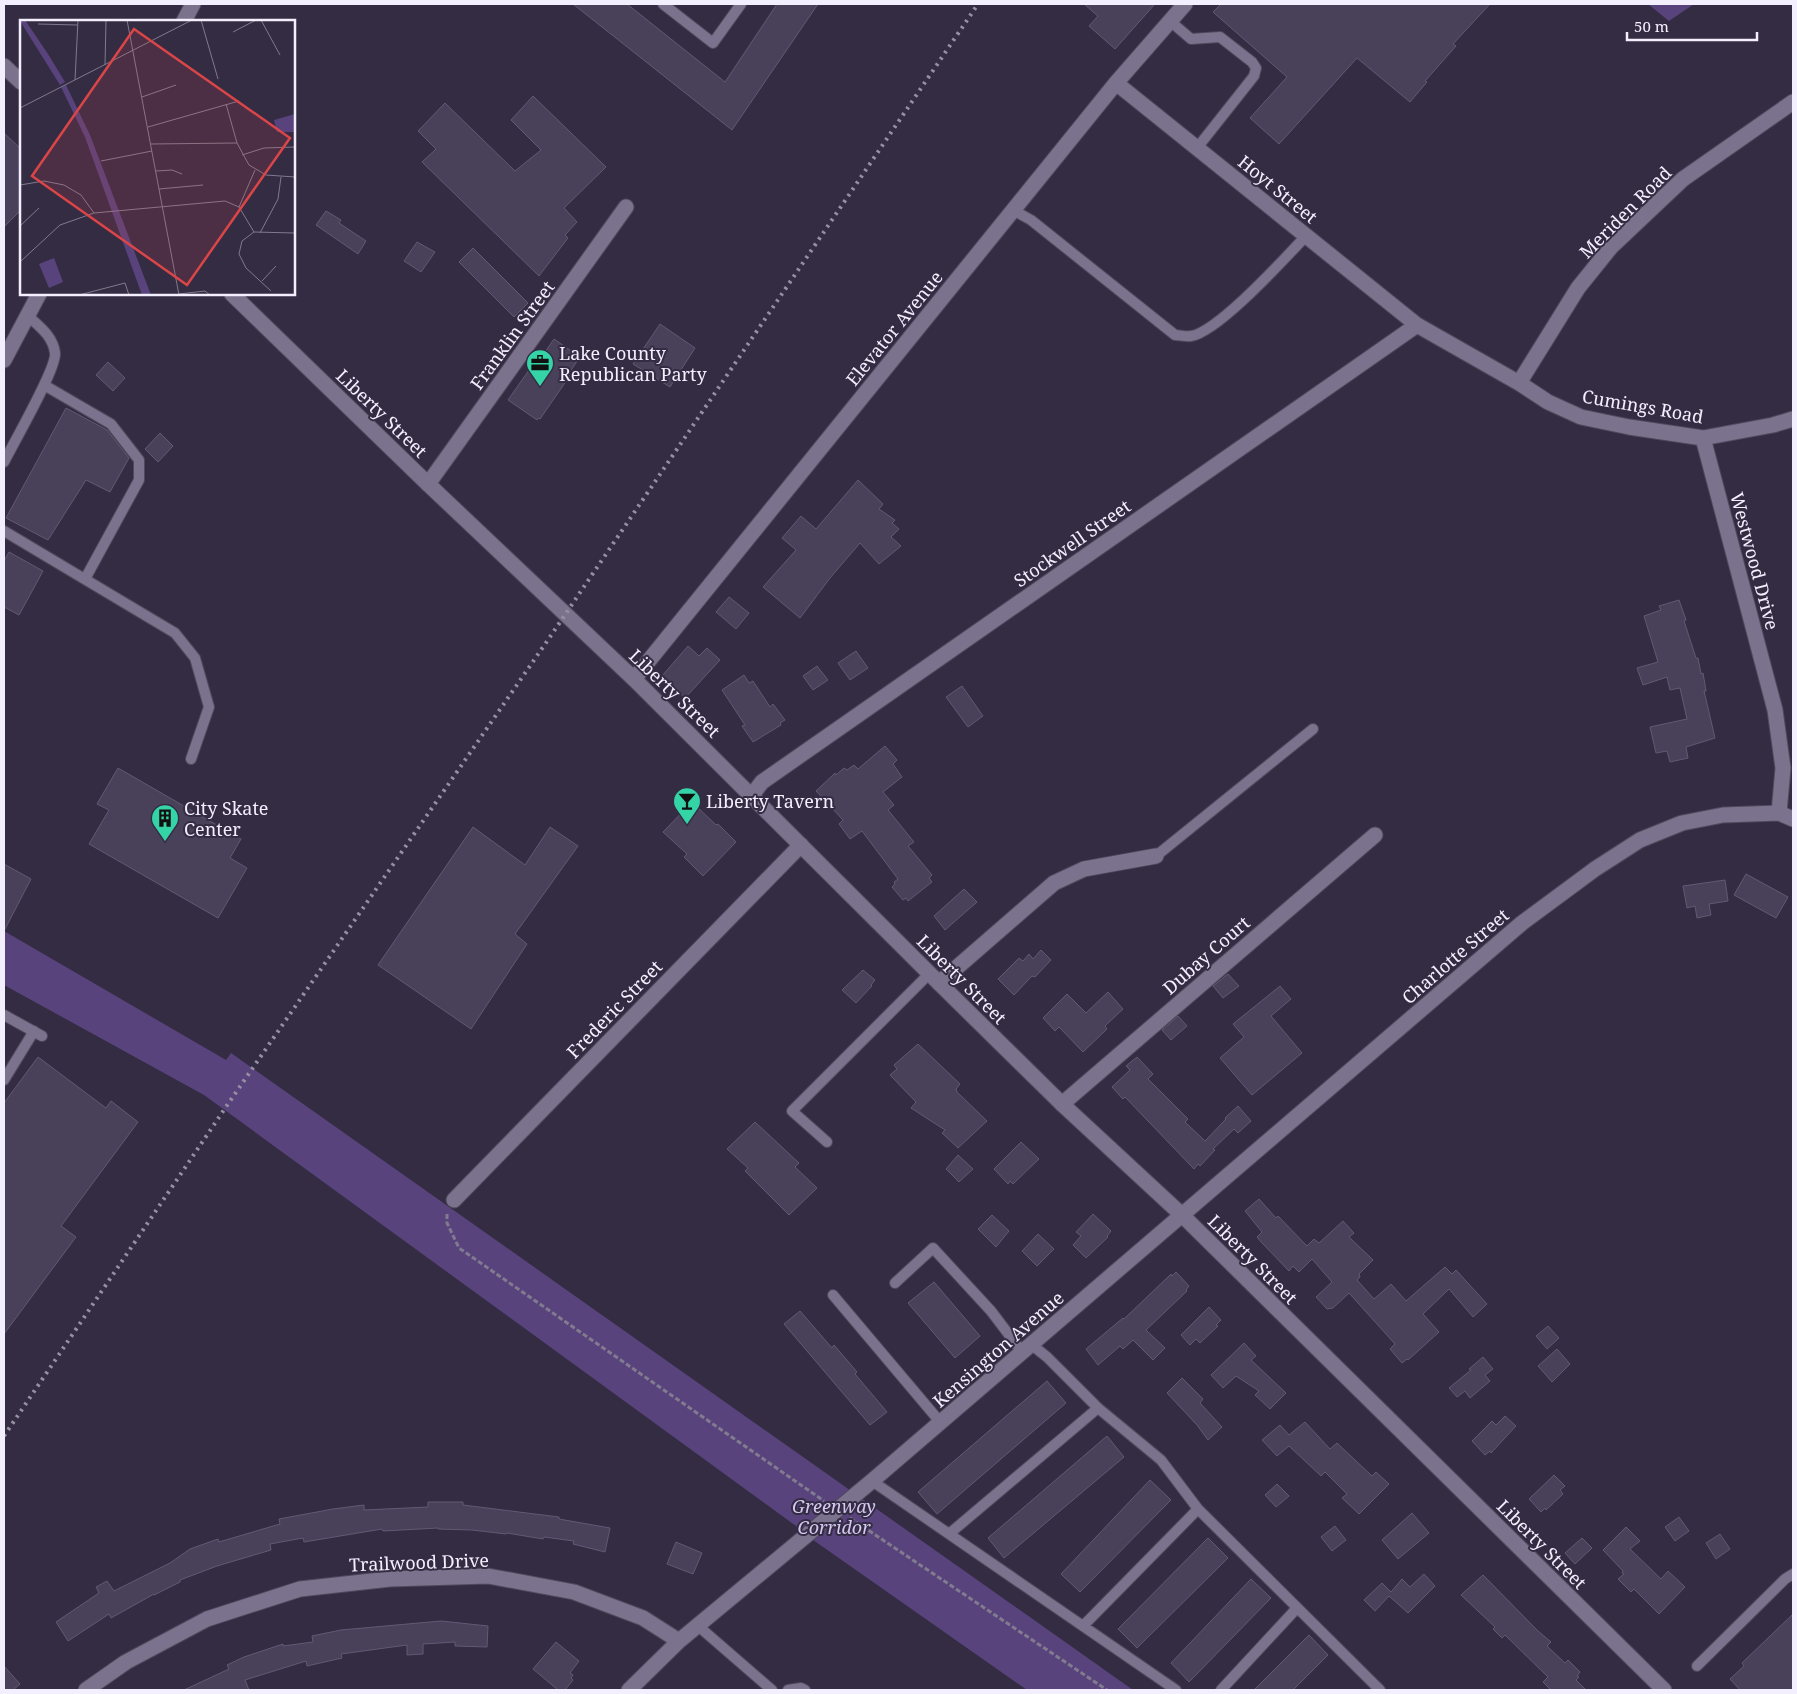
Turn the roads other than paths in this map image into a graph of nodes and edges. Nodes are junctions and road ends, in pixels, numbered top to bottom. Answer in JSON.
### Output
{"nodes":[{"id":1,"x":194,"y":4,"type":"edge"},
{"id":2,"x":663,"y":4,"type":"edge"},
{"id":3,"x":741,"y":4,"type":"edge"},
{"id":4,"x":1185,"y":4,"type":"edge"},
{"id":5,"x":185,"y":20,"type":"edge"},
{"id":6,"x":1170,"y":21,"type":"junction"},
{"id":7,"x":4,"y":66,"type":"edge"},
{"id":8,"x":20,"y":81,"type":"edge"},
{"id":9,"x":1116,"y":83,"type":"junction"},
{"id":10,"x":1793,"y":102,"type":"edge"},
{"id":11,"x":1197,"y":148,"type":"junction"},
{"id":12,"x":626,"y":207,"type":"dead end"},
{"id":13,"x":1013,"y":210,"type":"junction"},
{"id":14,"x":1306,"y":236,"type":"junction"},
{"id":15,"x":38,"y":295,"type":"edge"},
{"id":16,"x":233,"y":295,"type":"edge"},
{"id":17,"x":28,"y":316,"type":"junction"},
{"id":18,"x":1417,"y":325,"type":"junction"},
{"id":19,"x":4,"y":360,"type":"edge"},
{"id":20,"x":1519,"y":383,"type":"junction"},
{"id":21,"x":44,"y":386,"type":"junction"},
{"id":22,"x":1793,"y":419,"type":"edge"},
{"id":23,"x":1703,"y":438,"type":"junction"},
{"id":24,"x":4,"y":462,"type":"edge"},
{"id":25,"x":428,"y":484,"type":"junction"},
{"id":26,"x":4,"y":532,"type":"edge"},
{"id":27,"x":85,"y":579,"type":"junction"},
{"id":28,"x":634,"y":679,"type":"junction"},
{"id":29,"x":1313,"y":729,"type":"dead end"},
{"id":30,"x":191,"y":759,"type":"dead end"},
{"id":31,"x":752,"y":795,"type":"junction"},
{"id":32,"x":1779,"y":812,"type":"junction"},
{"id":33,"x":1793,"y":819,"type":"edge"},
{"id":34,"x":1375,"y":835,"type":"dead end"},
{"id":35,"x":801,"y":845,"type":"junction"},
{"id":36,"x":1156,"y":856,"type":"joint"},
{"id":37,"x":934,"y":978,"type":"junction"},
{"id":38,"x":4,"y":1015,"type":"edge"},
{"id":39,"x":4,"y":1080,"type":"edge"},
{"id":40,"x":1062,"y":1104,"type":"junction"},
{"id":41,"x":827,"y":1142,"type":"dead end"},
{"id":42,"x":454,"y":1200,"type":"road end"},
{"id":43,"x":1183,"y":1216,"type":"junction"},
{"id":44,"x":894,"y":1283,"type":"dead end"},
{"id":45,"x":833,"y":1295,"type":"dead end"},
{"id":46,"x":1027,"y":1349,"type":"junction"},
{"id":47,"x":1098,"y":1408,"type":"junction"},
{"id":48,"x":941,"y":1422,"type":"junction"},
{"id":49,"x":872,"y":1481,"type":"junction"},
{"id":50,"x":1198,"y":1509,"type":"junction"},
{"id":51,"x":949,"y":1534,"type":"junction"},
{"id":52,"x":1793,"y":1574,"type":"edge"},
{"id":53,"x":1297,"y":1608,"type":"junction"},
{"id":54,"x":697,"y":1625,"type":"junction"},
{"id":55,"x":1083,"y":1626,"type":"junction"},
{"id":56,"x":679,"y":1641,"type":"junction"},
{"id":57,"x":1697,"y":1666,"type":"dead end"},
{"id":58,"x":86,"y":1690,"type":"edge"},
{"id":59,"x":630,"y":1690,"type":"edge"},
{"id":60,"x":772,"y":1690,"type":"edge"},
{"id":61,"x":788,"y":1690,"type":"edge"},
{"id":62,"x":805,"y":1690,"type":"edge"},
{"id":63,"x":1176,"y":1690,"type":"edge"},
{"id":64,"x":1222,"y":1690,"type":"edge"},
{"id":65,"x":1380,"y":1690,"type":"edge"},
{"id":66,"x":1664,"y":1690,"type":"edge"}],
"edges":[{"from":1,"to":5,"type":"street"},
{"from":2,"to":3,"type":"lane"},
{"from":4,"to":6,"type":"street","name":"Elevator Avenue"},
{"from":6,"to":9,"type":"street","name":"Elevator Avenue"},
{"from":6,"to":11,"type":"lane"},
{"from":7,"to":8,"type":"street"},
{"from":9,"to":11,"type":"street","name":"Hoyt Street"},
{"from":9,"to":13,"type":"street","name":"Elevator Avenue"},
{"from":10,"to":20,"type":"street","name":"Meriden Road"},
{"from":11,"to":14,"type":"street","name":"Hoyt Street"},
{"from":12,"to":25,"type":"street","name":"Franklin Street"},
{"from":13,"to":14,"type":"lane"},
{"from":13,"to":28,"type":"street","name":"Elevator Avenue"},
{"from":14,"to":18,"type":"street","name":"Hoyt Street"},
{"from":15,"to":17,"type":"street"},
{"from":16,"to":25,"type":"street","name":"Liberty Street"},
{"from":17,"to":19,"type":"street"},
{"from":17,"to":21,"type":"lane"},
{"from":18,"to":20,"type":"street","name":"Cumings Road"},
{"from":18,"to":31,"type":"street","name":"Stockwell Street"},
{"from":20,"to":23,"type":"street","name":"Cumings Road"},
{"from":21,"to":24,"type":"lane"},
{"from":21,"to":27,"type":"lane"},
{"from":22,"to":23,"type":"street","name":"Cumings Road"},
{"from":23,"to":32,"type":"street","name":"Westwood Drive"},
{"from":25,"to":28,"type":"street","name":"Liberty Street"},
{"from":26,"to":27,"type":"lane"},
{"from":27,"to":30,"type":"lane"},
{"from":28,"to":31,"type":"street","name":"Liberty Street"},
{"from":29,"to":36,"type":"lane"},
{"from":31,"to":35,"type":"street","name":"Liberty Street"},
{"from":32,"to":33,"type":"street","name":"Charlotte Street"},
{"from":32,"to":43,"type":"street","name":"Charlotte Street"},
{"from":34,"to":40,"type":"street","name":"Dubay Court"},
{"from":35,"to":37,"type":"street","name":"Liberty Street"},
{"from":35,"to":42,"type":"street","name":"Frederic Street"},
{"from":36,"to":37,"type":"street"},
{"from":37,"to":40,"type":"street","name":"Liberty Street"},
{"from":37,"to":41,"type":"lane"},
{"from":38,"to":39,"type":"lane"},
{"from":40,"to":43,"type":"street","name":"Liberty Street"},
{"from":43,"to":46,"type":"street","name":"Kensington Avenue"},
{"from":43,"to":66,"type":"street","name":"Liberty Street"},
{"from":44,"to":46,"type":"lane"},
{"from":45,"to":48,"type":"lane"},
{"from":46,"to":47,"type":"lane"},
{"from":46,"to":48,"type":"street","name":"Kensington Avenue"},
{"from":47,"to":50,"type":"lane"},
{"from":47,"to":51,"type":"lane"},
{"from":48,"to":49,"type":"street","name":"Kensington Avenue"},
{"from":49,"to":51,"type":"lane"},
{"from":49,"to":54,"type":"street","name":"Kensington Avenue"},
{"from":50,"to":53,"type":"lane"},
{"from":50,"to":55,"type":"lane"},
{"from":51,"to":55,"type":"lane"},
{"from":52,"to":57,"type":"lane"},
{"from":53,"to":64,"type":"lane"},
{"from":53,"to":65,"type":"lane"},
{"from":54,"to":56,"type":"street"},
{"from":54,"to":60,"type":"lane"},
{"from":55,"to":63,"type":"lane"},
{"from":56,"to":58,"type":"street","name":"Trailwood Drive"},
{"from":56,"to":59,"type":"street"},
{"from":61,"to":62,"type":"lane"}]}
